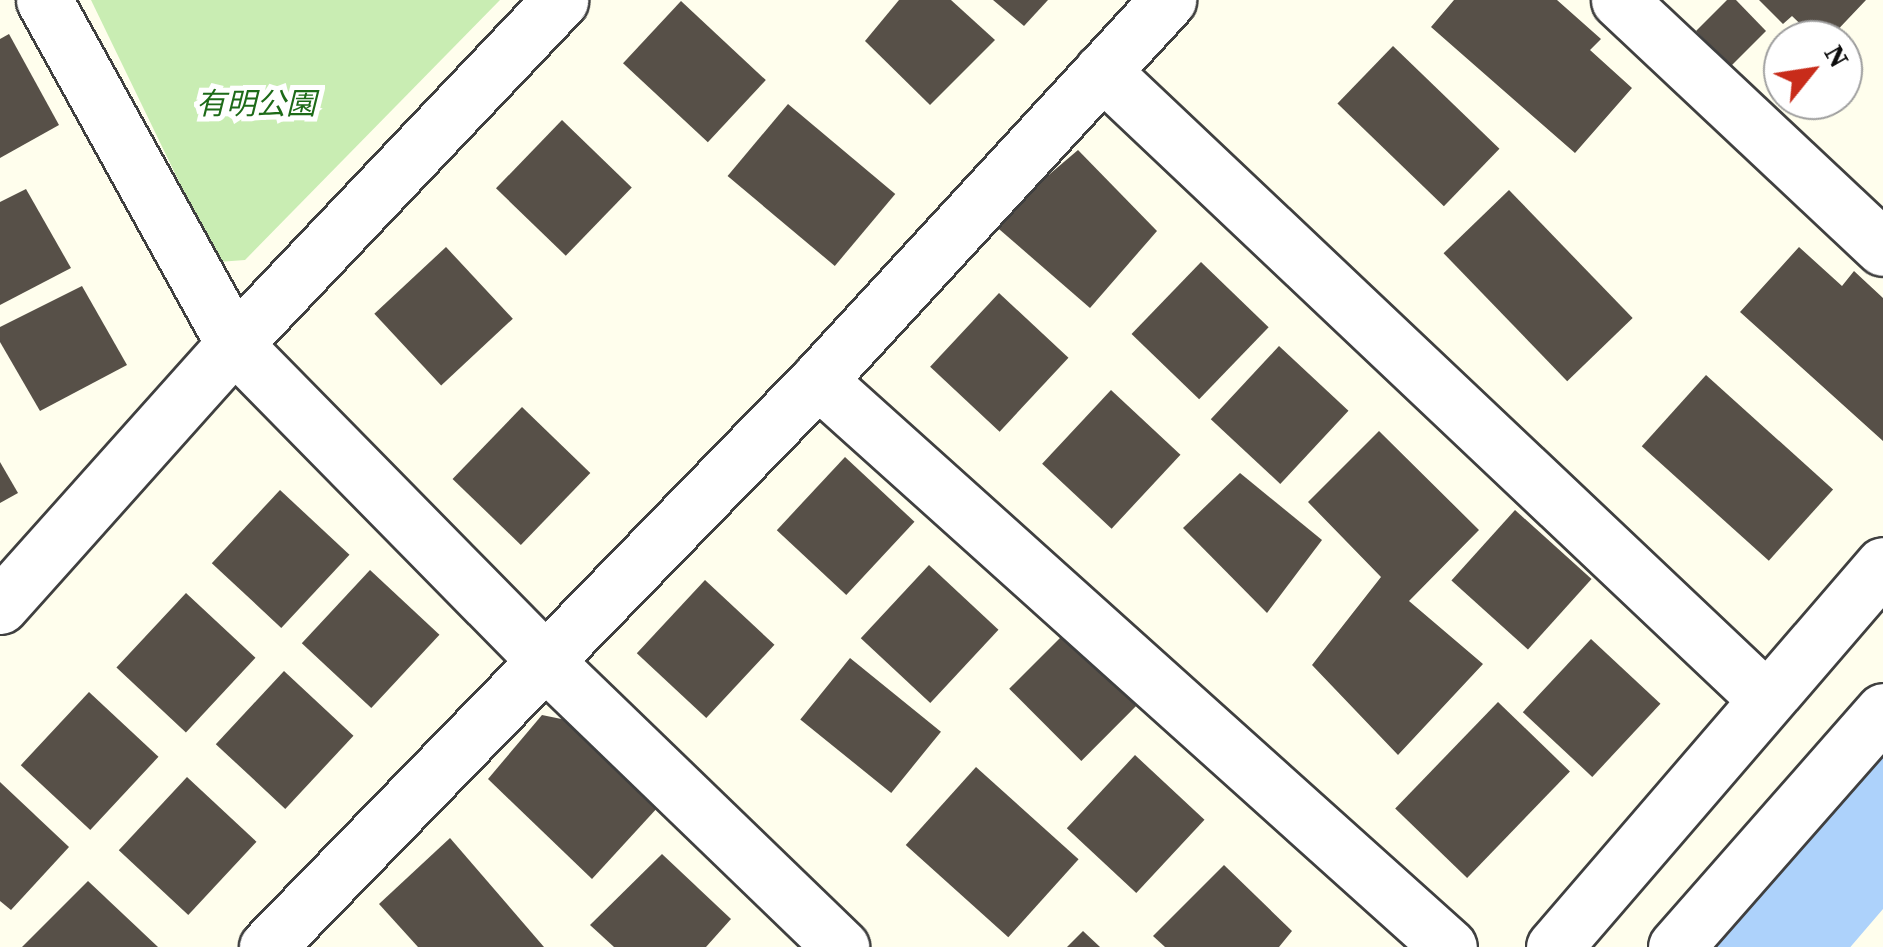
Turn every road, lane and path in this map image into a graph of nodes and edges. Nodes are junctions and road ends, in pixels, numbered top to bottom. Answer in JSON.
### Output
{"nodes":[{"id":1,"x":44,"y":0,"type":"edge"},
{"id":2,"x":560,"y":0,"type":"edge"},
{"id":3,"x":1168,"y":0,"type":"edge"},
{"id":4,"x":1619,"y":0,"type":"edge"},
{"id":5,"x":1102,"y":70,"type":"junction"},
{"id":6,"x":1883,"y":248,"type":"edge"},
{"id":7,"x":234,"y":344,"type":"junction"},
{"id":8,"x":818,"y":380,"type":"junction"},
{"id":9,"x":1883,"y":565,"type":"edge"},
{"id":10,"x":0,"y":606,"type":"edge"},
{"id":11,"x":547,"y":663,"type":"junction"},
{"id":12,"x":1764,"y":696,"type":"junction"},
{"id":13,"x":1883,"y":710,"type":"edge"},
{"id":14,"x":267,"y":947,"type":"edge"},
{"id":15,"x":841,"y":947,"type":"edge"},
{"id":16,"x":1449,"y":947,"type":"edge"},
{"id":17,"x":1554,"y":947,"type":"edge"},
{"id":18,"x":1676,"y":947,"type":"edge"}],
"edges":[{"from":1,"to":7,"type":"street"},
{"from":2,"to":7,"type":"street"},
{"from":3,"to":5,"type":"street"},
{"from":4,"to":6,"type":"street"},
{"from":5,"to":8,"type":"street"},
{"from":5,"to":12,"type":"street"},
{"from":7,"to":10,"type":"street"},
{"from":7,"to":11,"type":"street"},
{"from":8,"to":11,"type":"street"},
{"from":8,"to":16,"type":"street"},
{"from":9,"to":12,"type":"street"},
{"from":11,"to":14,"type":"street"},
{"from":11,"to":15,"type":"street"},
{"from":12,"to":17,"type":"street"},
{"from":13,"to":18,"type":"street"}]}
